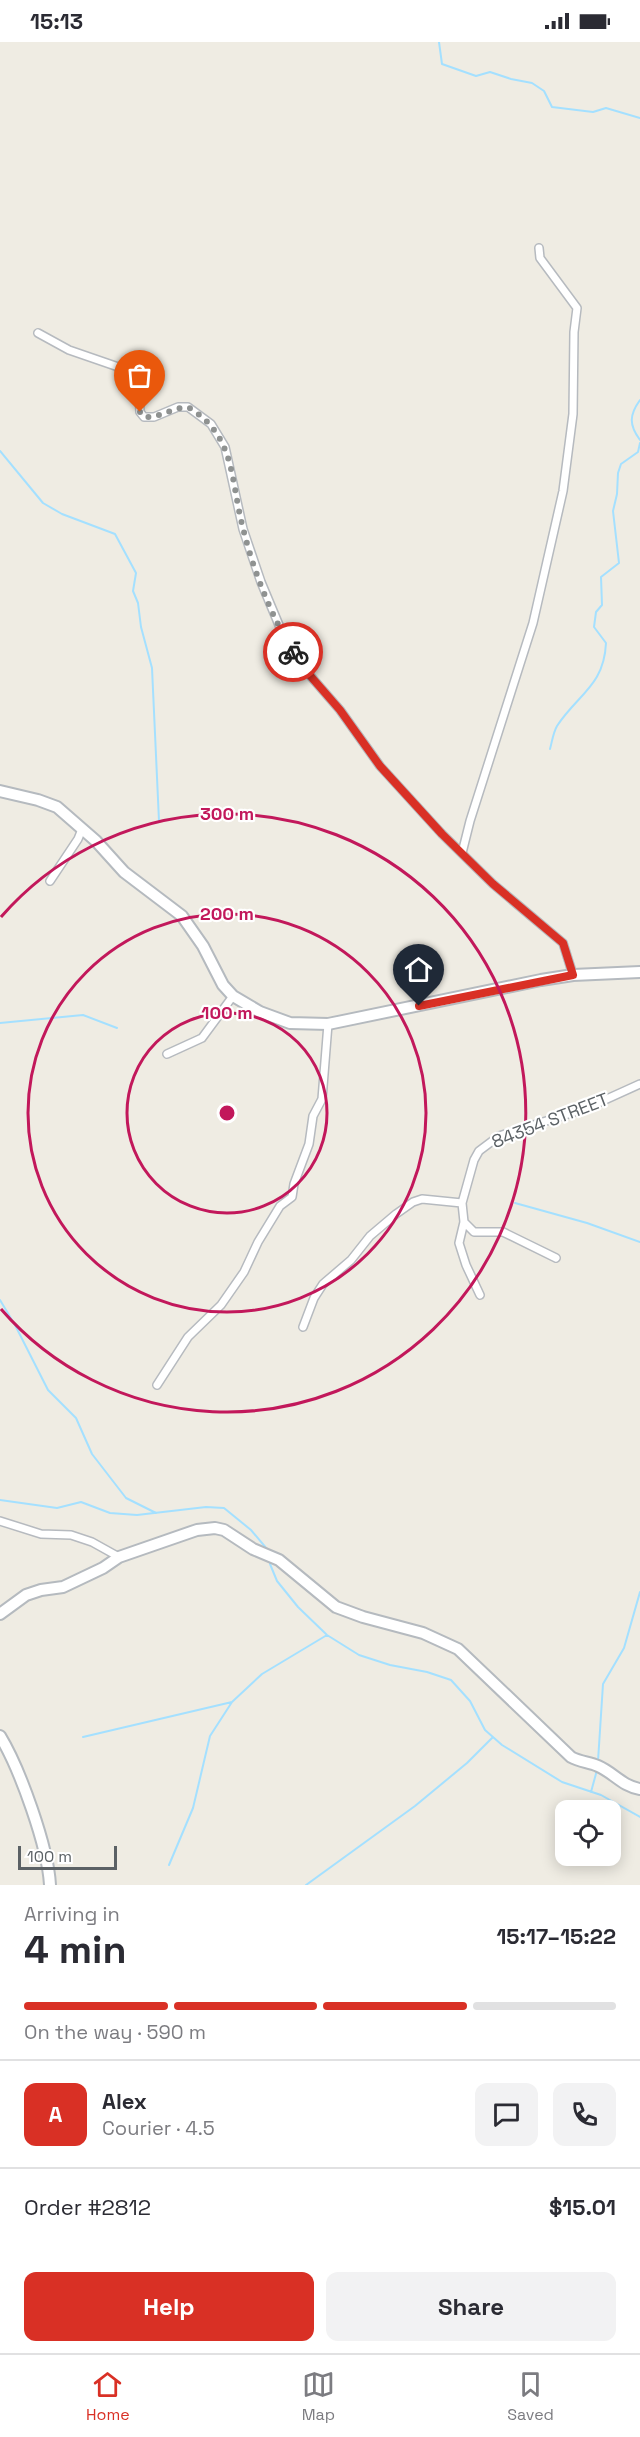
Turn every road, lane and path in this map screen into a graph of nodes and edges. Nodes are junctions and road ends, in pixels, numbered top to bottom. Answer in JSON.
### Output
{"nodes":[{"id":1,"x":539,"y":248,"type":"dead end"},
{"id":2,"x":38,"y":333,"type":"dead end"},
{"id":3,"x":0,"y":791,"type":"edge"},
{"id":4,"x":82,"y":829,"type":"junction"},
{"id":5,"x":462,"y":853,"type":"junction"},
{"id":6,"x":50,"y":881,"type":"dead end"},
{"id":7,"x":640,"y":972,"type":"edge"},
{"id":8,"x":573,"y":975,"type":"junction"},
{"id":9,"x":233,"y":996,"type":"junction"},
{"id":10,"x":328,"y":1024,"type":"junction"},
{"id":11,"x":166,"y":1054,"type":"dead end"},
{"id":12,"x":640,"y":1084,"type":"edge"},
{"id":13,"x":462,"y":1203,"type":"junction"},
{"id":14,"x":464,"y":1222,"type":"junction"},
{"id":15,"x":556,"y":1258,"type":"dead end"},
{"id":16,"x":480,"y":1295,"type":"dead end"},
{"id":17,"x":303,"y":1327,"type":"dead end"},
{"id":18,"x":157,"y":1385,"type":"dead end"},
{"id":19,"x":0,"y":1521,"type":"edge"},
{"id":20,"x":119,"y":1557,"type":"junction"},
{"id":21,"x":0,"y":1614,"type":"edge"},
{"id":22,"x":0,"y":1736,"type":"edge"},
{"id":23,"x":640,"y":1789,"type":"edge"},
{"id":24,"x":50,"y":1885,"type":"edge"}],
"edges":[{"from":1,"to":5,"type":"street"},
{"from":2,"to":5,"type":"street"},
{"from":3,"to":4,"type":"street"},
{"from":4,"to":6,"type":"street"},
{"from":4,"to":9,"type":"street"},
{"from":5,"to":8,"type":"street"},
{"from":7,"to":8,"type":"street"},
{"from":8,"to":10,"type":"street"},
{"from":9,"to":10,"type":"street"},
{"from":9,"to":11,"type":"street"},
{"from":10,"to":18,"type":"street"},
{"from":12,"to":13,"type":"street","name":"84354 STREET"},
{"from":13,"to":14,"type":"street"},
{"from":13,"to":17,"type":"street"},
{"from":14,"to":15,"type":"street"},
{"from":14,"to":16,"type":"street"},
{"from":19,"to":20,"type":"street"},
{"from":20,"to":21,"type":"street"},
{"from":20,"to":23,"type":"street"},
{"from":22,"to":24,"type":"street"}]}
